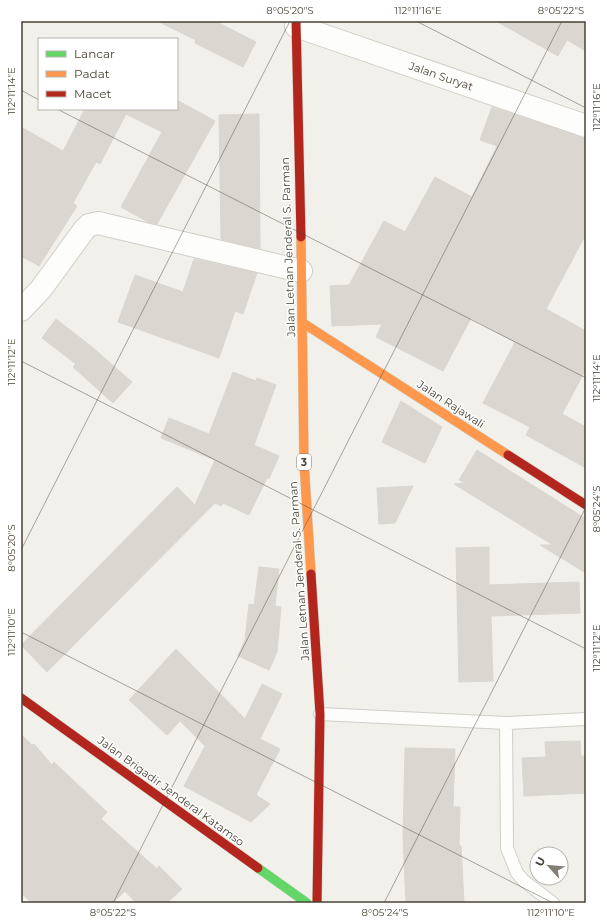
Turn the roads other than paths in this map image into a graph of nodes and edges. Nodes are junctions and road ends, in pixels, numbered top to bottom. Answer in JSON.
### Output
{"nodes":[{"id":1,"x":296,"y":24,"type":"edge"},
{"id":2,"x":586,"y":126,"type":"edge"},
{"id":3,"x":301,"y":271,"type":"junction"},
{"id":4,"x":21,"y":310,"type":"edge"},
{"id":5,"x":303,"y":323,"type":"junction"},
{"id":6,"x":586,"y":505,"type":"edge"},
{"id":7,"x":21,"y":698,"type":"edge"},
{"id":8,"x":320,"y":714,"type":"junction"},
{"id":9,"x":586,"y":719,"type":"edge"},
{"id":10,"x":506,"y":723,"type":"junction"},
{"id":11,"x":307,"y":903,"type":"edge"},
{"id":12,"x":317,"y":903,"type":"edge"},
{"id":13,"x":553,"y":903,"type":"edge"}],
"edges":[{"from":1,"to":2,"type":"street","name":"Jalan Suryat"},
{"from":1,"to":3,"type":"main road","name":"Jalan Letnan Jenderal S. Parman","number":"3"},
{"from":3,"to":4,"type":"street"},
{"from":3,"to":5,"type":"main road","name":"Jalan Letnan Jenderal S. Parman","number":"3"},
{"from":5,"to":6,"type":"main road","name":"Jalan Rajawali"},
{"from":5,"to":8,"type":"main road","name":"Jalan Letnan Jenderal S. Parman","number":"3"},
{"from":7,"to":11,"type":"main road","name":"Jalan Brigadir Jenderal Katamso"},
{"from":8,"to":10,"type":"lane"},
{"from":8,"to":12,"type":"main road","name":"Jalan Letnan Jenderal S. Parman","number":"3"},
{"from":9,"to":10,"type":"lane"},
{"from":10,"to":13,"type":"lane"}]}
